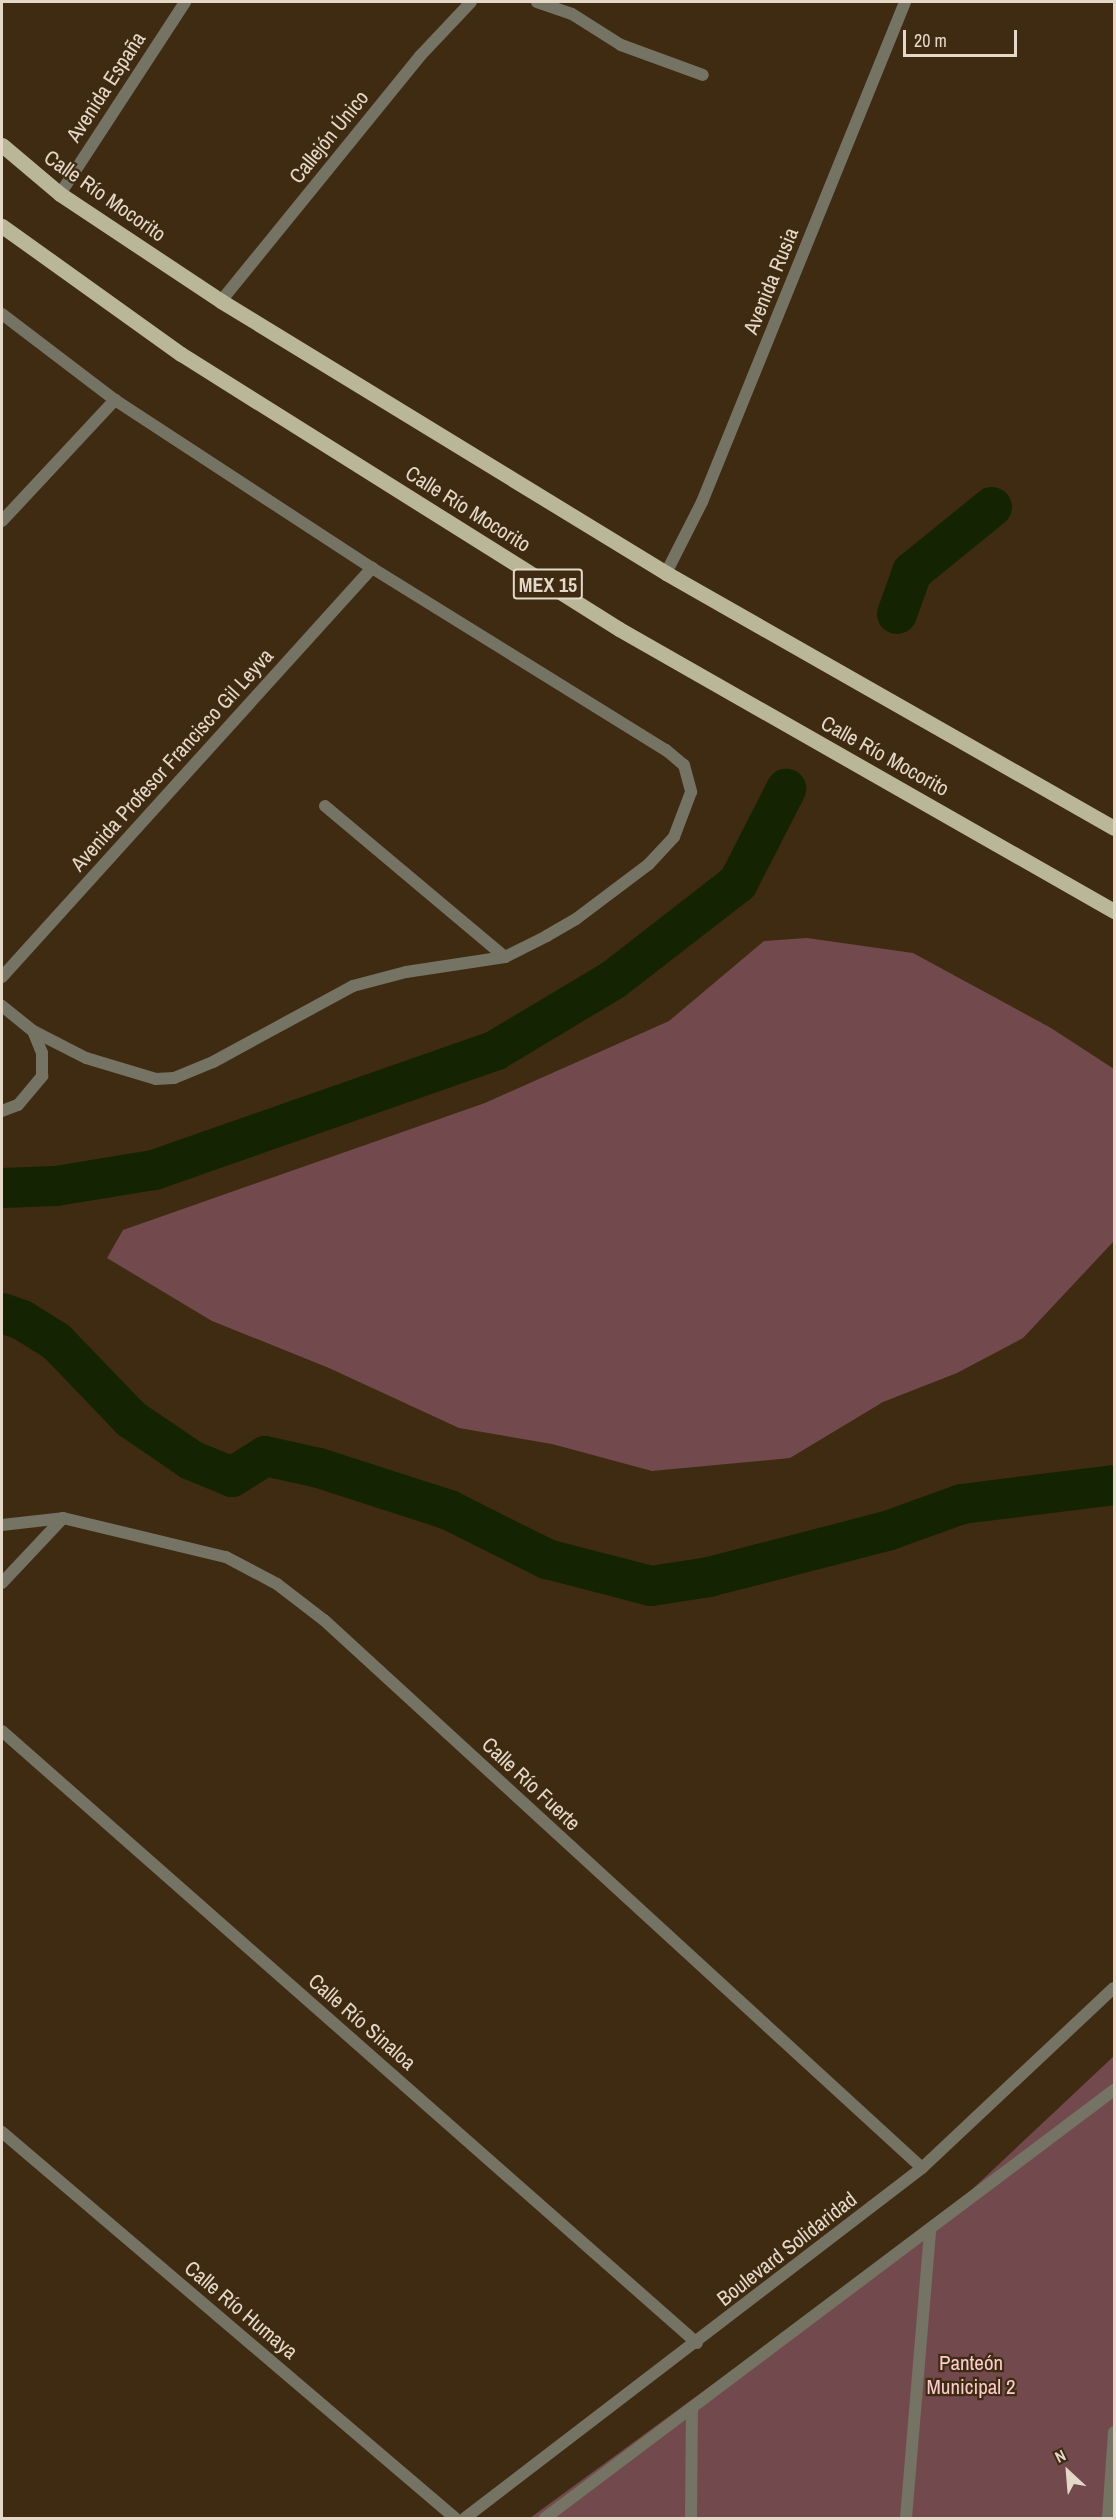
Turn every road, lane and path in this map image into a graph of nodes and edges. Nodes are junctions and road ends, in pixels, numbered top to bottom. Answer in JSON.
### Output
{"nodes":[{"id":1,"x":185,"y":2,"type":"edge"},
{"id":2,"x":471,"y":2,"type":"edge"},
{"id":3,"x":537,"y":2,"type":"edge"},
{"id":4,"x":905,"y":2,"type":"edge"},
{"id":5,"x":703,"y":75,"type":"dead end"},
{"id":6,"x":2,"y":145,"type":"edge"},
{"id":7,"x":60,"y":194,"type":"junction"},
{"id":8,"x":2,"y":226,"type":"edge"},
{"id":9,"x":221,"y":301,"type":"junction"},
{"id":10,"x":2,"y":314,"type":"edge"},
{"id":11,"x":115,"y":400,"type":"junction"},
{"id":12,"x":2,"y":522,"type":"edge"},
{"id":13,"x":372,"y":568,"type":"junction"},
{"id":14,"x":666,"y":573,"type":"junction"},
{"id":15,"x":325,"y":807,"type":"dead end"},
{"id":16,"x":1114,"y":828,"type":"edge"},
{"id":17,"x":1114,"y":911,"type":"edge"},
{"id":18,"x":505,"y":957,"type":"junction"},
{"id":19,"x":2,"y":977,"type":"edge"},
{"id":20,"x":2,"y":1006,"type":"edge"},
{"id":21,"x":33,"y":1031,"type":"junction"},
{"id":22,"x":2,"y":1111,"type":"edge"},
{"id":23,"x":63,"y":1518,"type":"junction"},
{"id":24,"x":2,"y":1525,"type":"edge"},
{"id":25,"x":2,"y":1583,"type":"edge"},
{"id":26,"x":2,"y":1731,"type":"edge"},
{"id":27,"x":1114,"y":1988,"type":"edge"},
{"id":28,"x":1114,"y":2090,"type":"edge"},
{"id":29,"x":2,"y":2132,"type":"edge"},
{"id":30,"x":922,"y":2168,"type":"junction"},
{"id":31,"x":930,"y":2232,"type":"junction"},
{"id":32,"x":697,"y":2343,"type":"junction"},
{"id":33,"x":692,"y":2411,"type":"junction"},
{"id":34,"x":1114,"y":2432,"type":"edge"},
{"id":35,"x":479,"y":2513,"type":"edge"},
{"id":36,"x":455,"y":2518,"type":"edge"},
{"id":37,"x":465,"y":2518,"type":"edge"},
{"id":38,"x":544,"y":2518,"type":"edge"},
{"id":39,"x":692,"y":2518,"type":"edge"},
{"id":40,"x":906,"y":2518,"type":"edge"},
{"id":41,"x":1108,"y":2518,"type":"edge"}],
"edges":[{"from":1,"to":7,"type":"street","name":"Avenida España"},
{"from":2,"to":9,"type":"street","name":"Callejón Único"},
{"from":3,"to":5,"type":"street"},
{"from":4,"to":14,"type":"street","name":"Avenida Rusia"},
{"from":6,"to":7,"type":"main road","name":"Calle Río Mocorito"},
{"from":7,"to":9,"type":"main road","name":"Calle Río Mocorito"},
{"from":8,"to":17,"type":"main road","name":"Calle Río Mocorito","number":"MEX 15"},
{"from":9,"to":14,"type":"main road","name":"Calle Río Mocorito"},
{"from":10,"to":11,"type":"street"},
{"from":11,"to":12,"type":"street"},
{"from":11,"to":13,"type":"street"},
{"from":13,"to":18,"type":"street"},
{"from":13,"to":19,"type":"street","name":"Avenida Profesor Francisco Gil Leyva"},
{"from":14,"to":16,"type":"main road","name":"Calle Río Mocorito"},
{"from":15,"to":18,"type":"street"},
{"from":18,"to":21,"type":"street"},
{"from":20,"to":21,"type":"street"},
{"from":21,"to":22,"type":"street"},
{"from":23,"to":24,"type":"street"},
{"from":23,"to":25,"type":"street"},
{"from":23,"to":30,"type":"street","name":"Calle Río Fuerte"},
{"from":26,"to":32,"type":"street","name":"Calle Río Sinaloa"},
{"from":27,"to":30,"type":"street","name":"Boulevard Solidaridad"},
{"from":28,"to":31,"type":"street"},
{"from":29,"to":36,"type":"street","name":"Calle Río Humaya"},
{"from":30,"to":32,"type":"street","name":"Boulevard Solidaridad"},
{"from":31,"to":33,"type":"street"},
{"from":31,"to":40,"type":"street"},
{"from":32,"to":35,"type":"street","name":"Boulevard Solidaridad"},
{"from":33,"to":38,"type":"street"},
{"from":33,"to":39,"type":"street"},
{"from":34,"to":41,"type":"street"},
{"from":35,"to":37,"type":"street","name":"Boulevard Solidaridad"}]}
